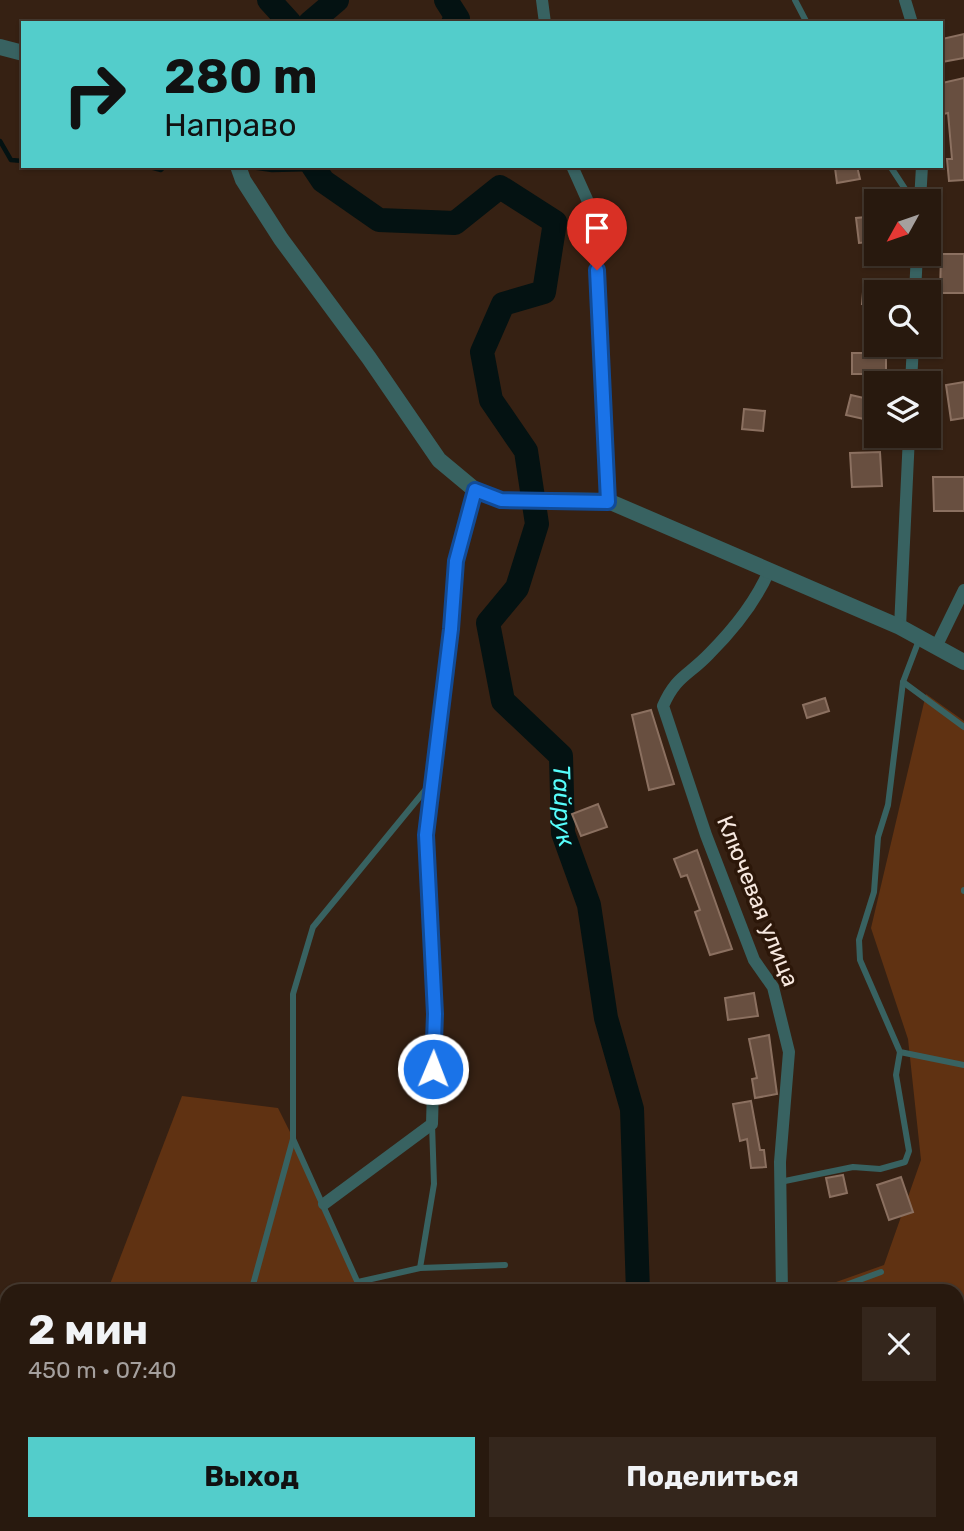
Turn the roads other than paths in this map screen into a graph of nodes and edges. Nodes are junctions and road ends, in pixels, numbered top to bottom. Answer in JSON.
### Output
{"nodes":[{"id":1,"x":542,"y":0,"type":"edge"},
{"id":2,"x":795,"y":0,"type":"edge"},
{"id":3,"x":905,"y":0,"type":"edge"},
{"id":4,"x":545,"y":21,"type":"edge"},
{"id":5,"x":806,"y":21,"type":"edge"},
{"id":6,"x":911,"y":21,"type":"edge"},
{"id":7,"x":0,"y":47,"type":"edge"},
{"id":8,"x":21,"y":52,"type":"edge"},
{"id":9,"x":573,"y":168,"type":"edge"},
{"id":10,"x":891,"y":168,"type":"edge"},
{"id":11,"x":922,"y":168,"type":"edge"},
{"id":12,"x":241,"y":173,"type":"edge"},
{"id":13,"x":904,"y":189,"type":"edge"},
{"id":14,"x":921,"y":189,"type":"edge"},
{"id":15,"x":908,"y":448,"type":"edge"},
{"id":16,"x":475,"y":490,"type":"junction"},
{"id":17,"x":608,"y":502,"type":"junction"},
{"id":18,"x":769,"y":571,"type":"junction"},
{"id":19,"x":964,"y":590,"type":"edge"},
{"id":20,"x":900,"y":627,"type":"junction"},
{"id":21,"x":920,"y":637,"type":"junction"},
{"id":22,"x":936,"y":645,"type":"junction"},
{"id":23,"x":964,"y":662,"type":"edge"},
{"id":24,"x":903,"y":682,"type":"junction"},
{"id":25,"x":964,"y":727,"type":"edge"},
{"id":26,"x":433,"y":780,"type":"junction"},
{"id":27,"x":900,"y":1052,"type":"junction"},
{"id":28,"x":964,"y":1065,"type":"edge"},
{"id":29,"x":432,"y":1124,"type":"junction"},
{"id":30,"x":293,"y":1139,"type":"junction"},
{"id":31,"x":780,"y":1182,"type":"junction"},
{"id":32,"x":324,"y":1203,"type":"junction"},
{"id":33,"x":505,"y":1265,"type":"dead end"},
{"id":34,"x":420,"y":1268,"type":"junction"},
{"id":35,"x":881,"y":1272,"type":"dead end"},
{"id":36,"x":358,"y":1282,"type":"joint"},
{"id":37,"x":253,"y":1284,"type":"edge"},
{"id":38,"x":782,"y":1284,"type":"edge"},
{"id":39,"x":849,"y":1284,"type":"edge"}],
"edges":[{"from":1,"to":4,"type":"street"},
{"from":2,"to":5,"type":"lane"},
{"from":3,"to":6,"type":"street"},
{"from":7,"to":8,"type":"street"},
{"from":9,"to":17,"type":"street"},
{"from":10,"to":13,"type":"lane"},
{"from":11,"to":14,"type":"street"},
{"from":12,"to":16,"type":"street"},
{"from":15,"to":20,"type":"street"},
{"from":16,"to":17,"type":"street"},
{"from":16,"to":26,"type":"street"},
{"from":17,"to":18,"type":"street"},
{"from":18,"to":20,"type":"street"},
{"from":18,"to":31,"type":"street","name":"Ключевая улица"},
{"from":19,"to":22,"type":"street"},
{"from":20,"to":21,"type":"street"},
{"from":21,"to":22,"type":"street"},
{"from":21,"to":24,"type":"lane"},
{"from":22,"to":23,"type":"street"},
{"from":24,"to":25,"type":"lane"},
{"from":24,"to":27,"type":"lane"},
{"from":26,"to":29,"type":"street"},
{"from":26,"to":30,"type":"lane"},
{"from":27,"to":28,"type":"lane"},
{"from":27,"to":31,"type":"lane"},
{"from":29,"to":32,"type":"street"},
{"from":29,"to":34,"type":"lane"},
{"from":30,"to":32,"type":"lane"},
{"from":30,"to":37,"type":"lane"},
{"from":31,"to":38,"type":"street","name":"Ключевая улица"},
{"from":32,"to":36,"type":"lane"},
{"from":33,"to":34,"type":"lane"},
{"from":34,"to":36,"type":"lane"},
{"from":35,"to":39,"type":"lane"}]}
